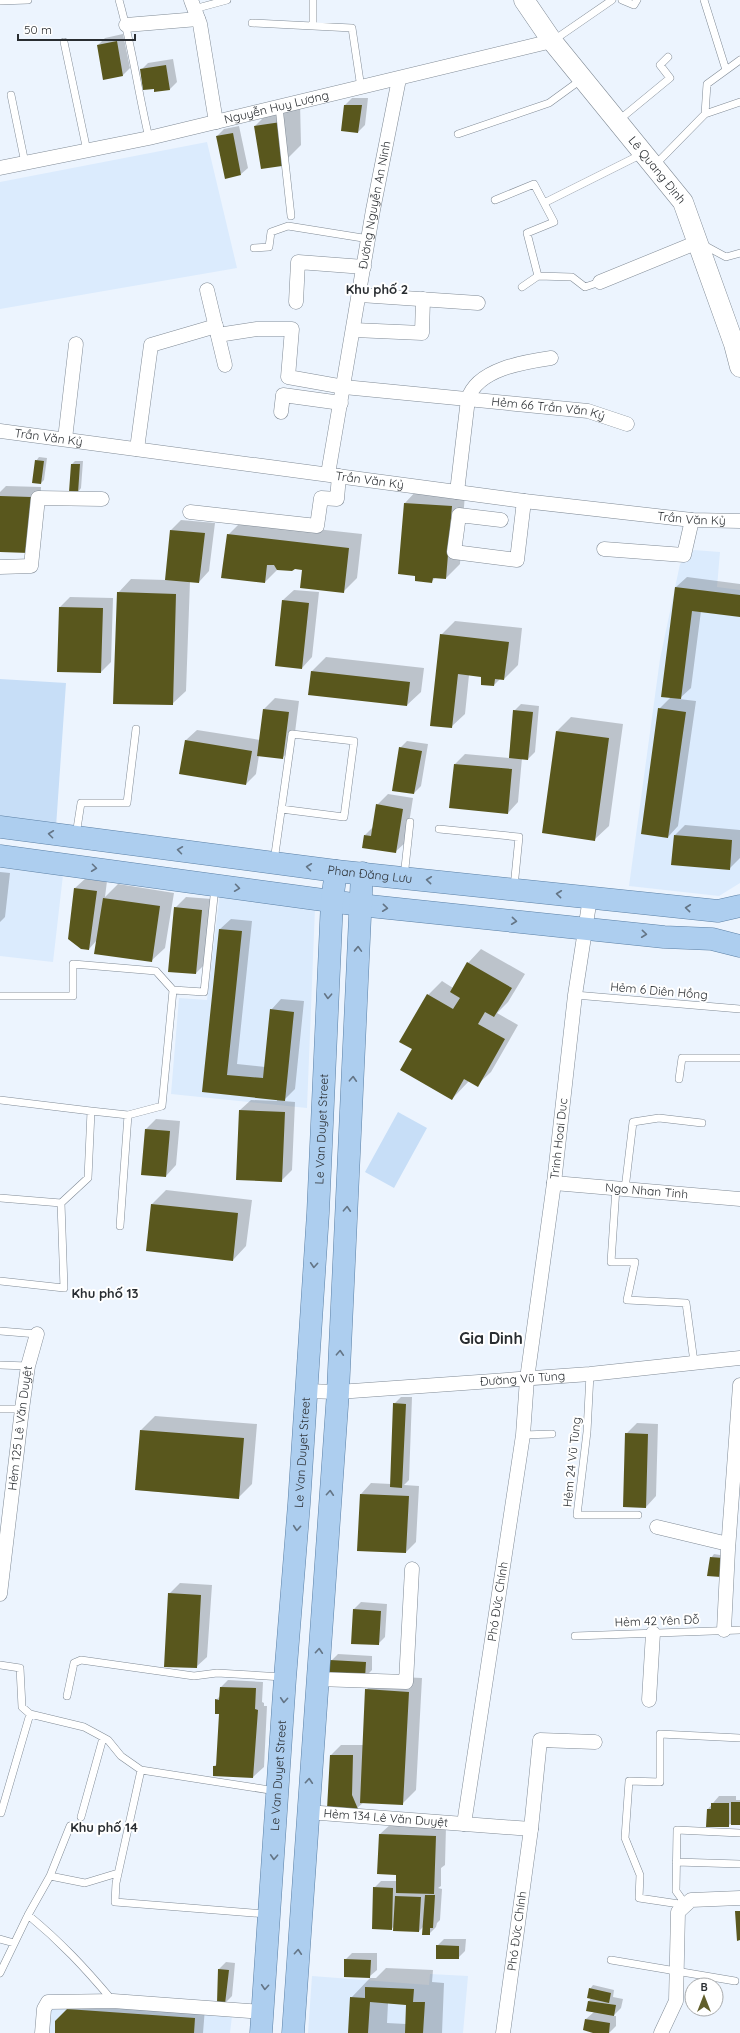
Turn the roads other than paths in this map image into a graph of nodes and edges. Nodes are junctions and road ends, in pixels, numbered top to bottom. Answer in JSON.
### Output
{"nodes":[{"id":1,"x":28,"y":0,"type":"edge"},
{"id":2,"x":119,"y":0,"type":"edge"},
{"id":3,"x":227,"y":0,"type":"edge"},
{"id":4,"x":313,"y":0,"type":"edge"},
{"id":5,"x":524,"y":0,"type":"edge"},
{"id":6,"x":612,"y":0,"type":"edge"},
{"id":7,"x":622,"y":0,"type":"edge"},
{"id":8,"x":637,"y":0,"type":"edge"},
{"id":9,"x":704,"y":0,"type":"edge"},
{"id":10,"x":0,"y":1,"type":"edge"},
{"id":11,"x":194,"y":9,"type":"edge"},
{"id":12,"x":252,"y":23,"type":"dead end"},
{"id":13,"x":126,"y":25,"type":"junction"},
{"id":14,"x":313,"y":26,"type":"junction"},
{"id":15,"x":552,"y":41,"type":"junction"},
{"id":16,"x":64,"y":42,"type":"dead end"},
{"id":17,"x":668,"y":57,"type":"dead end"},
{"id":18,"x":740,"y":60,"type":"edge"},
{"id":19,"x":726,"y":70,"type":"junction"},
{"id":20,"x":399,"y":79,"type":"junction"},
{"id":21,"x":582,"y":79,"type":"junction"},
{"id":22,"x":361,"y":88,"type":"junction"},
{"id":23,"x":11,"y":95,"type":"dead end"},
{"id":24,"x":740,"y":102,"type":"edge"},
{"id":25,"x":279,"y":107,"type":"junction"},
{"id":26,"x":705,"y":114,"type":"junction"},
{"id":27,"x":216,"y":122,"type":"junction"},
{"id":28,"x":617,"y":122,"type":"junction"},
{"id":29,"x":458,"y":134,"type":"dead end"},
{"id":30,"x":149,"y":138,"type":"junction"},
{"id":31,"x":87,"y":151,"type":"junction"},
{"id":32,"x":648,"y":160,"type":"junction"},
{"id":33,"x":25,"y":163,"type":"junction"},
{"id":34,"x":0,"y":168,"type":"edge"},
{"id":35,"x":495,"y":200,"type":"dead end"},
{"id":36,"x":544,"y":203,"type":"junction"},
{"id":37,"x":291,"y":216,"type":"dead end"},
{"id":38,"x":369,"y":239,"type":"junction"},
{"id":39,"x":698,"y":242,"type":"junction"},
{"id":40,"x":254,"y":248,"type":"dead end"},
{"id":41,"x":740,"y":253,"type":"edge"},
{"id":42,"x":364,"y":267,"type":"junction"},
{"id":43,"x":538,"y":276,"type":"junction"},
{"id":44,"x":600,"y":282,"type":"joint"},
{"id":45,"x":522,"y":287,"type":"dead end"},
{"id":46,"x":207,"y":290,"type":"dead end"},
{"id":47,"x":360,"y":295,"type":"junction"},
{"id":48,"x":423,"y":299,"type":"junction"},
{"id":49,"x":296,"y":302,"type":"dead end"},
{"id":50,"x":478,"y":303,"type":"dead end"},
{"id":51,"x":217,"y":330,"type":"junction"},
{"id":52,"x":354,"y":330,"type":"junction"},
{"id":53,"x":737,"y":343,"type":"edge"},
{"id":54,"x":76,"y":344,"type":"dead end"},
{"id":55,"x":551,"y":358,"type":"dead end"},
{"id":56,"x":225,"y":365,"type":"dead end"},
{"id":57,"x":740,"y":367,"type":"edge"},
{"id":58,"x":344,"y":387,"type":"junction"},
{"id":59,"x":468,"y":399,"type":"junction"},
{"id":60,"x":341,"y":403,"type":"junction"},
{"id":61,"x":281,"y":412,"type":"dead end"},
{"id":62,"x":627,"y":424,"type":"dead end"},
{"id":63,"x":0,"y":431,"type":"edge"},
{"id":64,"x":65,"y":439,"type":"junction"},
{"id":65,"x":137,"y":449,"type":"junction"},
{"id":66,"x":334,"y":475,"type":"junction"},
{"id":67,"x":457,"y":492,"type":"junction"},
{"id":68,"x":102,"y":499,"type":"dead end"},
{"id":69,"x":524,"y":501,"type":"junction"},
{"id":70,"x":190,"y":512,"type":"dead end"},
{"id":71,"x":501,"y":520,"type":"dead end"},
{"id":72,"x":692,"y":520,"type":"junction"},
{"id":73,"x":740,"y":521,"type":"edge"},
{"id":74,"x":604,"y":549,"type":"dead end"},
{"id":75,"x":0,"y":567,"type":"edge"},
{"id":76,"x":136,"y":729,"type":"dead end"},
{"id":77,"x":281,"y":809,"type":"junction"},
{"id":78,"x":410,"y":822,"type":"dead end"},
{"id":79,"x":0,"y":827,"type":"edge"},
{"id":80,"x":439,"y":829,"type":"dead end"},
{"id":81,"x":75,"y":837,"type":"junction"},
{"id":82,"x":0,"y":856,"type":"edge"},
{"id":83,"x":274,"y":863,"type":"junction"},
{"id":84,"x":336,"y":871,"type":"junction"},
{"id":85,"x":362,"y":873,"type":"junction"},
{"id":86,"x":404,"y":877,"type":"junction"},
{"id":87,"x":215,"y":884,"type":"junction"},
{"id":88,"x":513,"y":890,"type":"junction"},
{"id":89,"x":590,"y":898,"type":"junction"},
{"id":90,"x":740,"y":899,"type":"edge"},
{"id":91,"x":332,"y":901,"type":"junction"},
{"id":92,"x":360,"y":905,"type":"junction"},
{"id":93,"x":740,"y":906,"type":"edge"},
{"id":94,"x":718,"y":912,"type":"junction"},
{"id":95,"x":586,"y":928,"type":"junction"},
{"id":96,"x":740,"y":935,"type":"edge"},
{"id":97,"x":712,"y":939,"type":"junction"},
{"id":98,"x":740,"y":946,"type":"edge"},
{"id":99,"x":173,"y":990,"type":"junction"},
{"id":100,"x":575,"y":995,"type":"junction"},
{"id":101,"x":0,"y":996,"type":"edge"},
{"id":102,"x":740,"y":1009,"type":"edge"},
{"id":103,"x":740,"y":1058,"type":"edge"},
{"id":104,"x":679,"y":1079,"type":"dead end"},
{"id":105,"x":0,"y":1100,"type":"edge"},
{"id":106,"x":91,"y":1111,"type":"junction"},
{"id":107,"x":128,"y":1115,"type":"junction"},
{"id":108,"x":702,"y":1123,"type":"dead end"},
{"id":109,"x":554,"y":1183,"type":"junction"},
{"id":110,"x":620,"y":1188,"type":"junction"},
{"id":111,"x":0,"y":1198,"type":"edge"},
{"id":112,"x":740,"y":1199,"type":"edge"},
{"id":113,"x":62,"y":1203,"type":"junction"},
{"id":114,"x":120,"y":1226,"type":"dead end"},
{"id":115,"x":316,"y":1237,"type":"junction"},
{"id":116,"x":346,"y":1238,"type":"junction"},
{"id":117,"x":0,"y":1281,"type":"edge"},
{"id":118,"x":0,"y":1331,"type":"edge"},
{"id":119,"x":37,"y":1334,"type":"joint"},
{"id":120,"x":740,"y":1358,"type":"edge"},
{"id":121,"x":694,"y":1362,"type":"junction"},
{"id":122,"x":0,"y":1365,"type":"edge"},
{"id":123,"x":28,"y":1366,"type":"junction"},
{"id":124,"x":590,"y":1374,"type":"junction"},
{"id":125,"x":527,"y":1379,"type":"junction"},
{"id":126,"x":740,"y":1385,"type":"edge"},
{"id":127,"x":305,"y":1391,"type":"junction"},
{"id":128,"x":338,"y":1392,"type":"junction"},
{"id":129,"x":0,"y":1409,"type":"edge"},
{"id":130,"x":22,"y":1409,"type":"junction"},
{"id":131,"x":552,"y":1434,"type":"dead end"},
{"id":132,"x":523,"y":1435,"type":"junction"},
{"id":133,"x":5,"y":1510,"type":"edge"},
{"id":134,"x":638,"y":1515,"type":"dead end"},
{"id":135,"x":657,"y":1527,"type":"dead end"},
{"id":136,"x":3,"y":1541,"type":"edge"},
{"id":137,"x":728,"y":1544,"type":"junction"},
{"id":138,"x":412,"y":1569,"type":"dead end"},
{"id":139,"x":0,"y":1594,"type":"edge"},
{"id":140,"x":724,"y":1630,"type":"junction"},
{"id":141,"x":740,"y":1630,"type":"edge"},
{"id":142,"x":653,"y":1632,"type":"junction"},
{"id":143,"x":574,"y":1636,"type":"dead end"},
{"id":144,"x":0,"y":1665,"type":"edge"},
{"id":145,"x":285,"y":1678,"type":"junction"},
{"id":146,"x":317,"y":1679,"type":"junction"},
{"id":147,"x":67,"y":1696,"type":"dead end"},
{"id":148,"x":649,"y":1700,"type":"dead end"},
{"id":149,"x":30,"y":1714,"type":"junction"},
{"id":150,"x":103,"y":1738,"type":"junction"},
{"id":151,"x":740,"y":1738,"type":"edge"},
{"id":152,"x":595,"y":1742,"type":"dead end"},
{"id":153,"x":141,"y":1770,"type":"junction"},
{"id":154,"x":278,"y":1791,"type":"junction"},
{"id":155,"x":307,"y":1812,"type":"junction"},
{"id":156,"x":1,"y":1813,"type":"dead end"},
{"id":157,"x":81,"y":1816,"type":"dead end"},
{"id":158,"x":464,"y":1824,"type":"junction"},
{"id":159,"x":70,"y":1826,"type":"dead end"},
{"id":160,"x":531,"y":1829,"type":"junction"},
{"id":161,"x":740,"y":1833,"type":"edge"},
{"id":162,"x":676,"y":1862,"type":"junction"},
{"id":163,"x":740,"y":1864,"type":"edge"},
{"id":164,"x":118,"y":1874,"type":"junction"},
{"id":165,"x":50,"y":1876,"type":"junction"},
{"id":166,"x":740,"y":1898,"type":"edge"},
{"id":167,"x":686,"y":1905,"type":"junction"},
{"id":168,"x":270,"y":1914,"type":"junction"},
{"id":169,"x":28,"y":1915,"type":"junction"},
{"id":170,"x":0,"y":1939,"type":"edge"},
{"id":171,"x":14,"y":1943,"type":"junction"},
{"id":172,"x":611,"y":1960,"type":"dead end"},
{"id":173,"x":677,"y":1970,"type":"junction"},
{"id":174,"x":0,"y":1973,"type":"edge"},
{"id":175,"x":735,"y":1981,"type":"dead end"},
{"id":176,"x":113,"y":2001,"type":"junction"},
{"id":177,"x":262,"y":2023,"type":"edge"},
{"id":178,"x":42,"y":2033,"type":"edge"},
{"id":179,"x":293,"y":2033,"type":"edge"},
{"id":180,"x":503,"y":2033,"type":"edge"},
{"id":181,"x":661,"y":2033,"type":"edge"}],
"edges":[{"from":1,"to":10,"type":"lane"},
{"from":2,"to":13,"type":"lane"},
{"from":3,"to":11,"type":"lane"},
{"from":4,"to":14,"type":"lane"},
{"from":5,"to":15,"type":"main road","name":"Lê Quang Định"},
{"from":6,"to":15,"type":"lane"},
{"from":7,"to":8,"type":"lane"},
{"from":9,"to":19,"type":"lane"},
{"from":11,"to":13,"type":"street"},
{"from":11,"to":27,"type":"street"},
{"from":12,"to":14,"type":"lane"},
{"from":13,"to":30,"type":"lane"},
{"from":14,"to":22,"type":"lane"},
{"from":15,"to":20,"type":"street","name":"Nguyễn Huy Lượng"},
{"from":15,"to":21,"type":"main road","name":"Lê Quang Định"},
{"from":16,"to":31,"type":"lane"},
{"from":17,"to":28,"type":"lane"},
{"from":18,"to":19,"type":"lane"},
{"from":19,"to":26,"type":"lane"},
{"from":20,"to":22,"type":"street","name":"Nguyễn Huy Lượng"},
{"from":20,"to":38,"type":"street","name":"Đường Nguyễn An Ninh"},
{"from":21,"to":28,"type":"main road","name":"Lê Quang Định"},
{"from":21,"to":29,"type":"lane"},
{"from":22,"to":25,"type":"street","name":"Nguyễn Huy Lượng"},
{"from":23,"to":33,"type":"lane"},
{"from":24,"to":26,"type":"lane"},
{"from":25,"to":27,"type":"street","name":"Nguyễn Huy Lượng"},
{"from":25,"to":37,"type":"lane"},
{"from":26,"to":32,"type":"lane"},
{"from":27,"to":30,"type":"street","name":"Nguyễn Huy Lượng"},
{"from":28,"to":32,"type":"main road","name":"Lê Quang Định"},
{"from":30,"to":31,"type":"street","name":"Nguyễn Huy Lượng"},
{"from":31,"to":33,"type":"street","name":"Nguyễn Huy Lượng"},
{"from":32,"to":36,"type":"lane"},
{"from":32,"to":39,"type":"main road","name":"Lê Quang Định"},
{"from":33,"to":34,"type":"street","name":"Nguyễn Huy Lượng"},
{"from":35,"to":36,"type":"lane"},
{"from":36,"to":43,"type":"lane"},
{"from":38,"to":40,"type":"lane"},
{"from":38,"to":42,"type":"street","name":"Đường Nguyễn An Ninh"},
{"from":39,"to":41,"type":"lane"},
{"from":39,"to":44,"type":"street"},
{"from":39,"to":53,"type":"main road","name":"Lê Quang Định"},
{"from":42,"to":47,"type":"street","name":"Đường Nguyễn An Ninh"},
{"from":42,"to":49,"type":"street"},
{"from":43,"to":44,"type":"lane"},
{"from":43,"to":45,"type":"lane"},
{"from":46,"to":51,"type":"street"},
{"from":47,"to":48,"type":"street"},
{"from":47,"to":52,"type":"street","name":"Đường Nguyễn An Ninh"},
{"from":48,"to":50,"type":"street"},
{"from":48,"to":52,"type":"street"},
{"from":51,"to":56,"type":"street"},
{"from":51,"to":58,"type":"street","name":"Hẻm 66 Trần Văn Kỷ"},
{"from":51,"to":65,"type":"street"},
{"from":52,"to":58,"type":"street","name":"Đường Nguyễn An Ninh"},
{"from":53,"to":57,"type":"main road","name":"Lê Quang Định"},
{"from":54,"to":64,"type":"street"},
{"from":55,"to":59,"type":"street"},
{"from":58,"to":59,"type":"street","name":"Hẻm 66 Trần Văn Kỷ"},
{"from":58,"to":60,"type":"street","name":"Đường Nguyễn An Ninh"},
{"from":59,"to":62,"type":"street","name":"Hẻm 66 Trần Văn Kỷ"},
{"from":59,"to":67,"type":"street"},
{"from":60,"to":61,"type":"street"},
{"from":60,"to":66,"type":"street","name":"Đường Nguyễn An Ninh"},
{"from":63,"to":64,"type":"street","name":"Trần Văn Kỷ"},
{"from":64,"to":65,"type":"street","name":"Trần Văn Kỷ"},
{"from":65,"to":66,"type":"street","name":"Trần Văn Kỷ"},
{"from":66,"to":67,"type":"street","name":"Trần Văn Kỷ"},
{"from":66,"to":70,"type":"street","name":"Đường Nguyễn An Ninh"},
{"from":67,"to":69,"type":"street","name":"Trần Văn Kỷ"},
{"from":68,"to":75,"type":"street"},
{"from":69,"to":71,"type":"street"},
{"from":69,"to":72,"type":"street","name":"Trần Văn Kỷ"},
{"from":72,"to":73,"type":"street","name":"Trần Văn Kỷ"},
{"from":72,"to":74,"type":"street"},
{"from":76,"to":81,"type":"lane"},
{"from":77,"to":77,"type":"lane"},
{"from":77,"to":83,"type":"lane"},
{"from":78,"to":86,"type":"lane"},
{"from":81,"to":79,"type":"main road","name":"Phan Đăng Lưu","one_way":true},
{"from":80,"to":88,"type":"lane"},
{"from":83,"to":81,"type":"main road","name":"Phan Đăng Lưu","one_way":true},
{"from":82,"to":87,"type":"main road","one_way":true},
{"from":84,"to":83,"type":"main road","name":"Phan Đăng Lưu","one_way":true},
{"from":84,"to":85,"type":"main road","name":"Phan Đăng Lưu"},
{"from":84,"to":91,"type":"main road","name":"Le Van Duyet Street"},
{"from":85,"to":86,"type":"main road","name":"Phan Đăng Lưu"},
{"from":85,"to":92,"type":"main road"},
{"from":88,"to":86,"type":"main road","name":"Phan Đăng Lưu","one_way":true},
{"from":87,"to":91,"type":"main road","one_way":true},
{"from":87,"to":99,"type":"lane"},
{"from":89,"to":88,"type":"main road","name":"Phan Đăng Lưu","one_way":true},
{"from":94,"to":89,"type":"main road","name":"Phan Đăng Lưu","one_way":true},
{"from":89,"to":95,"type":"street","name":"Trinh Hoai Duc"},
{"from":90,"to":94,"type":"main road"},
{"from":91,"to":92,"type":"main road"},
{"from":91,"to":115,"type":"main road","name":"Le Van Duyet Street","one_way":true},
{"from":92,"to":95,"type":"main road","one_way":true},
{"from":116,"to":92,"type":"main road","one_way":true},
{"from":93,"to":94,"type":"main road","name":"Phan Đăng Lưu"},
{"from":95,"to":97,"type":"main road","one_way":true},
{"from":95,"to":100,"type":"street","name":"Trinh Hoai Duc"},
{"from":96,"to":97,"type":"main road"},
{"from":97,"to":98,"type":"main road"},
{"from":99,"to":101,"type":"lane"},
{"from":99,"to":107,"type":"lane"},
{"from":100,"to":102,"type":"lane","name":"Hẻm 6 Diên Hồng"},
{"from":100,"to":109,"type":"street","name":"Trinh Hoai Duc"},
{"from":103,"to":104,"type":"lane"},
{"from":105,"to":106,"type":"lane"},
{"from":106,"to":107,"type":"lane"},
{"from":106,"to":113,"type":"lane"},
{"from":107,"to":114,"type":"lane"},
{"from":108,"to":110,"type":"lane"},
{"from":109,"to":110,"type":"street","name":"Ngo Nhan Tinh"},
{"from":109,"to":125,"type":"street","name":"Trinh Hoai Duc"},
{"from":110,"to":112,"type":"street","name":"Ngo Nhan Tinh"},
{"from":110,"to":121,"type":"lane"},
{"from":111,"to":113,"type":"lane"},
{"from":113,"to":117,"type":"lane"},
{"from":115,"to":116,"type":"main road"},
{"from":115,"to":127,"type":"main road","name":"Le Van Duyet Street","one_way":true},
{"from":128,"to":116,"type":"main road","one_way":true},
{"from":118,"to":119,"type":"lane"},
{"from":119,"to":123,"type":"street","name":"Hẻm 125 Lê Văn Duyệt"},
{"from":120,"to":121,"type":"street","name":"Đường Vũ Tùng"},
{"from":121,"to":124,"type":"street","name":"Đường Vũ Tùng"},
{"from":122,"to":123,"type":"lane"},
{"from":123,"to":130,"type":"street","name":"Hẻm 125 Lê Văn Duyệt"},
{"from":124,"to":125,"type":"street","name":"Đường Vũ Tùng"},
{"from":124,"to":134,"type":"lane","name":"Hẻm 24 Vũ Tùng"},
{"from":125,"to":128,"type":"street","name":"Đường Vũ Tùng"},
{"from":125,"to":132,"type":"street","name":"Phó Đức Chính"},
{"from":126,"to":137,"type":"street"},
{"from":127,"to":128,"type":"street","name":"Đường Vũ Tùng"},
{"from":127,"to":145,"type":"main road","name":"Le Van Duyet Street","one_way":true},
{"from":146,"to":128,"type":"main road","one_way":true},
{"from":129,"to":130,"type":"lane"},
{"from":130,"to":133,"type":"street","name":"Hẻm 125 Lê Văn Duyệt"},
{"from":131,"to":132,"type":"lane"},
{"from":132,"to":158,"type":"street","name":"Phó Đức Chính"},
{"from":133,"to":136,"type":"street","name":"Hẻm 125 Lê Văn Duyệt"},
{"from":135,"to":137,"type":"street"},
{"from":136,"to":139,"type":"street","name":"Hẻm 125 Lê Văn Duyệt"},
{"from":137,"to":140,"type":"street"},
{"from":138,"to":146,"type":"street"},
{"from":140,"to":141,"type":"lane","name":"Hẻm 42 Yên Đỗ"},
{"from":140,"to":142,"type":"lane","name":"Hẻm 42 Yên Đỗ"},
{"from":142,"to":143,"type":"lane","name":"Hẻm 42 Yên Đỗ"},
{"from":142,"to":148,"type":"street"},
{"from":144,"to":149,"type":"lane"},
{"from":145,"to":147,"type":"lane"},
{"from":145,"to":154,"type":"main road","name":"Le Van Duyet Street","one_way":true},
{"from":155,"to":146,"type":"main road","one_way":true},
{"from":149,"to":150,"type":"lane"},
{"from":149,"to":156,"type":"lane"},
{"from":150,"to":153,"type":"lane"},
{"from":150,"to":157,"type":"lane"},
{"from":151,"to":167,"type":"lane"},
{"from":152,"to":160,"type":"street","name":"Phó Đức Chính"},
{"from":153,"to":154,"type":"lane"},
{"from":153,"to":164,"type":"lane"},
{"from":154,"to":168,"type":"main road","name":"Le Van Duyet Street","one_way":true},
{"from":155,"to":158,"type":"street","name":"Hẻm 134 Lê Văn Duyệt"},
{"from":179,"to":155,"type":"main road","one_way":true},
{"from":158,"to":160,"type":"street","name":"Hẻm 134 Lê Văn Duyệt"},
{"from":159,"to":165,"type":"lane"},
{"from":160,"to":180,"type":"street","name":"Phó Đức Chính"},
{"from":161,"to":162,"type":"lane"},
{"from":162,"to":163,"type":"lane"},
{"from":162,"to":167,"type":"lane"},
{"from":164,"to":165,"type":"lane"},
{"from":164,"to":168,"type":"lane"},
{"from":165,"to":169,"type":"lane"},
{"from":166,"to":167,"type":"street"},
{"from":167,"to":173,"type":"street"},
{"from":168,"to":177,"type":"main road","name":"Le Van Duyet Street","one_way":true},
{"from":169,"to":171,"type":"lane"},
{"from":169,"to":176,"type":"lane"},
{"from":170,"to":171,"type":"lane"},
{"from":171,"to":174,"type":"lane"},
{"from":172,"to":173,"type":"lane"},
{"from":173,"to":175,"type":"lane"},
{"from":173,"to":181,"type":"street"},
{"from":176,"to":177,"type":"street"},
{"from":176,"to":178,"type":"street"}]}
